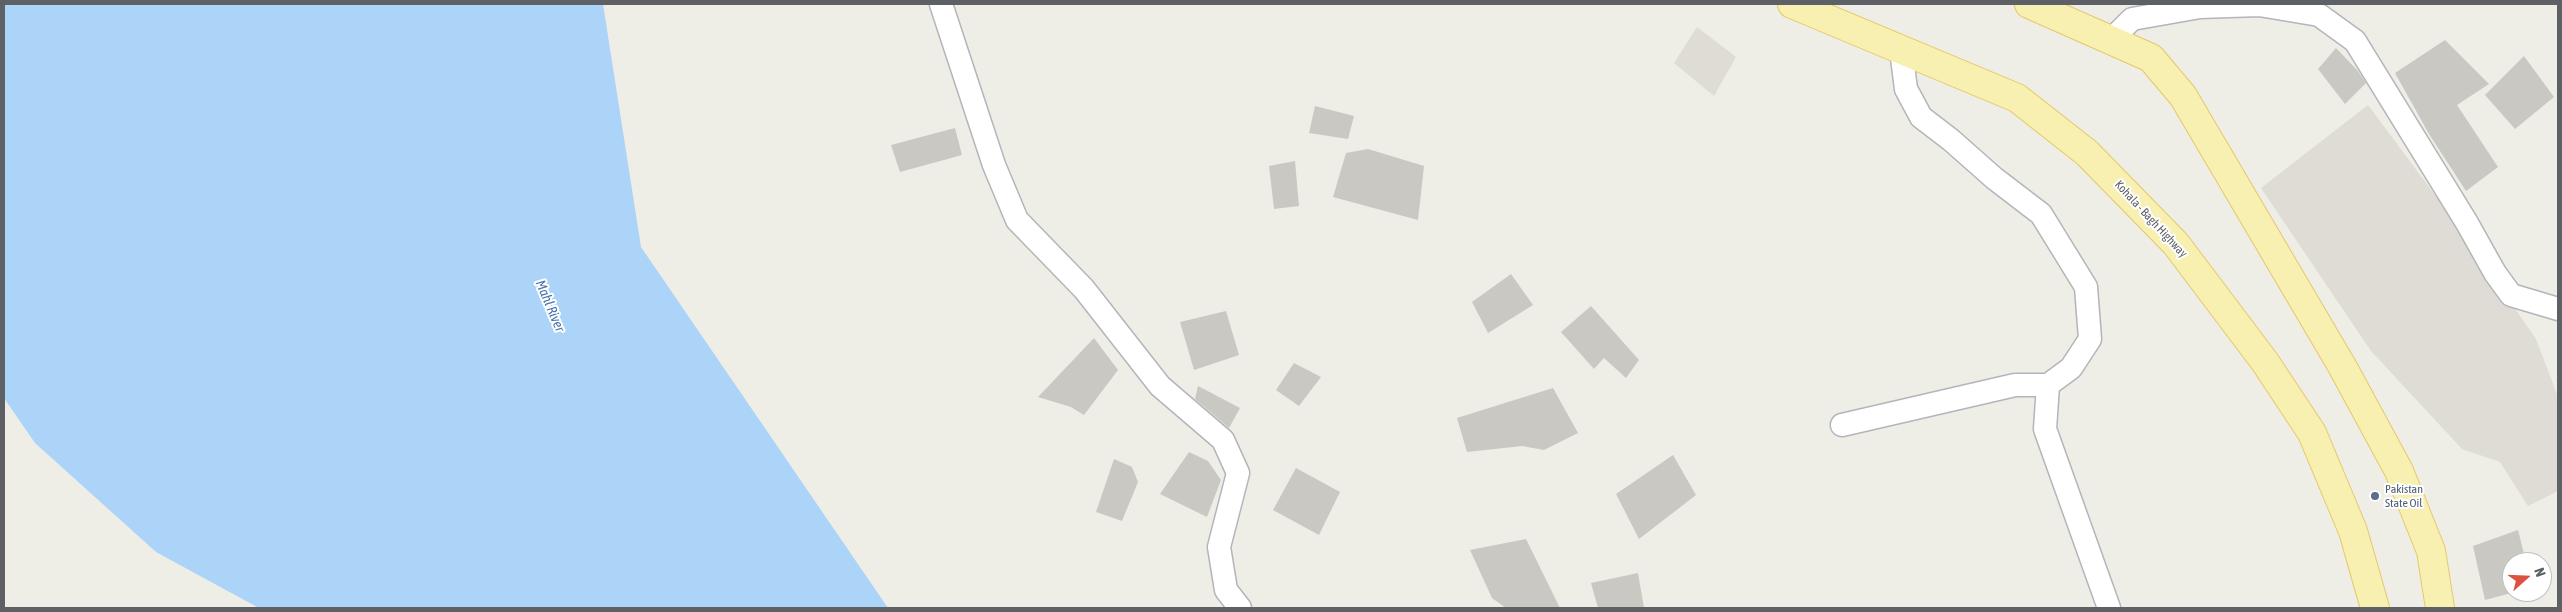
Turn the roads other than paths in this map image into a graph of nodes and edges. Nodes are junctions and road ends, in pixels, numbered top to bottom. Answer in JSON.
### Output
{"nodes":[{"id":1,"x":941,"y":4,"type":"edge"},
{"id":2,"x":1792,"y":4,"type":"edge"},
{"id":3,"x":2029,"y":4,"type":"edge"},
{"id":4,"x":2111,"y":40,"type":"junction"},
{"id":5,"x":1901,"y":50,"type":"junction"},
{"id":6,"x":2558,"y":309,"type":"edge"},
{"id":7,"x":2048,"y":385,"type":"junction"},
{"id":8,"x":1842,"y":424,"type":"dead end"},
{"id":9,"x":1240,"y":608,"type":"edge"},
{"id":10,"x":2108,"y":608,"type":"edge"},
{"id":11,"x":2375,"y":608,"type":"edge"},
{"id":12,"x":2440,"y":608,"type":"edge"}],
"edges":[{"from":1,"to":9,"type":"street"},
{"from":2,"to":5,"type":"main road","name":"Kohala - Bagh Highway"},
{"from":3,"to":4,"type":"main road"},
{"from":4,"to":6,"type":"street"},
{"from":4,"to":12,"type":"main road"},
{"from":5,"to":7,"type":"street"},
{"from":5,"to":11,"type":"main road","name":"Kohala - Bagh Highway"},
{"from":7,"to":8,"type":"street"},
{"from":7,"to":10,"type":"street"}]}
